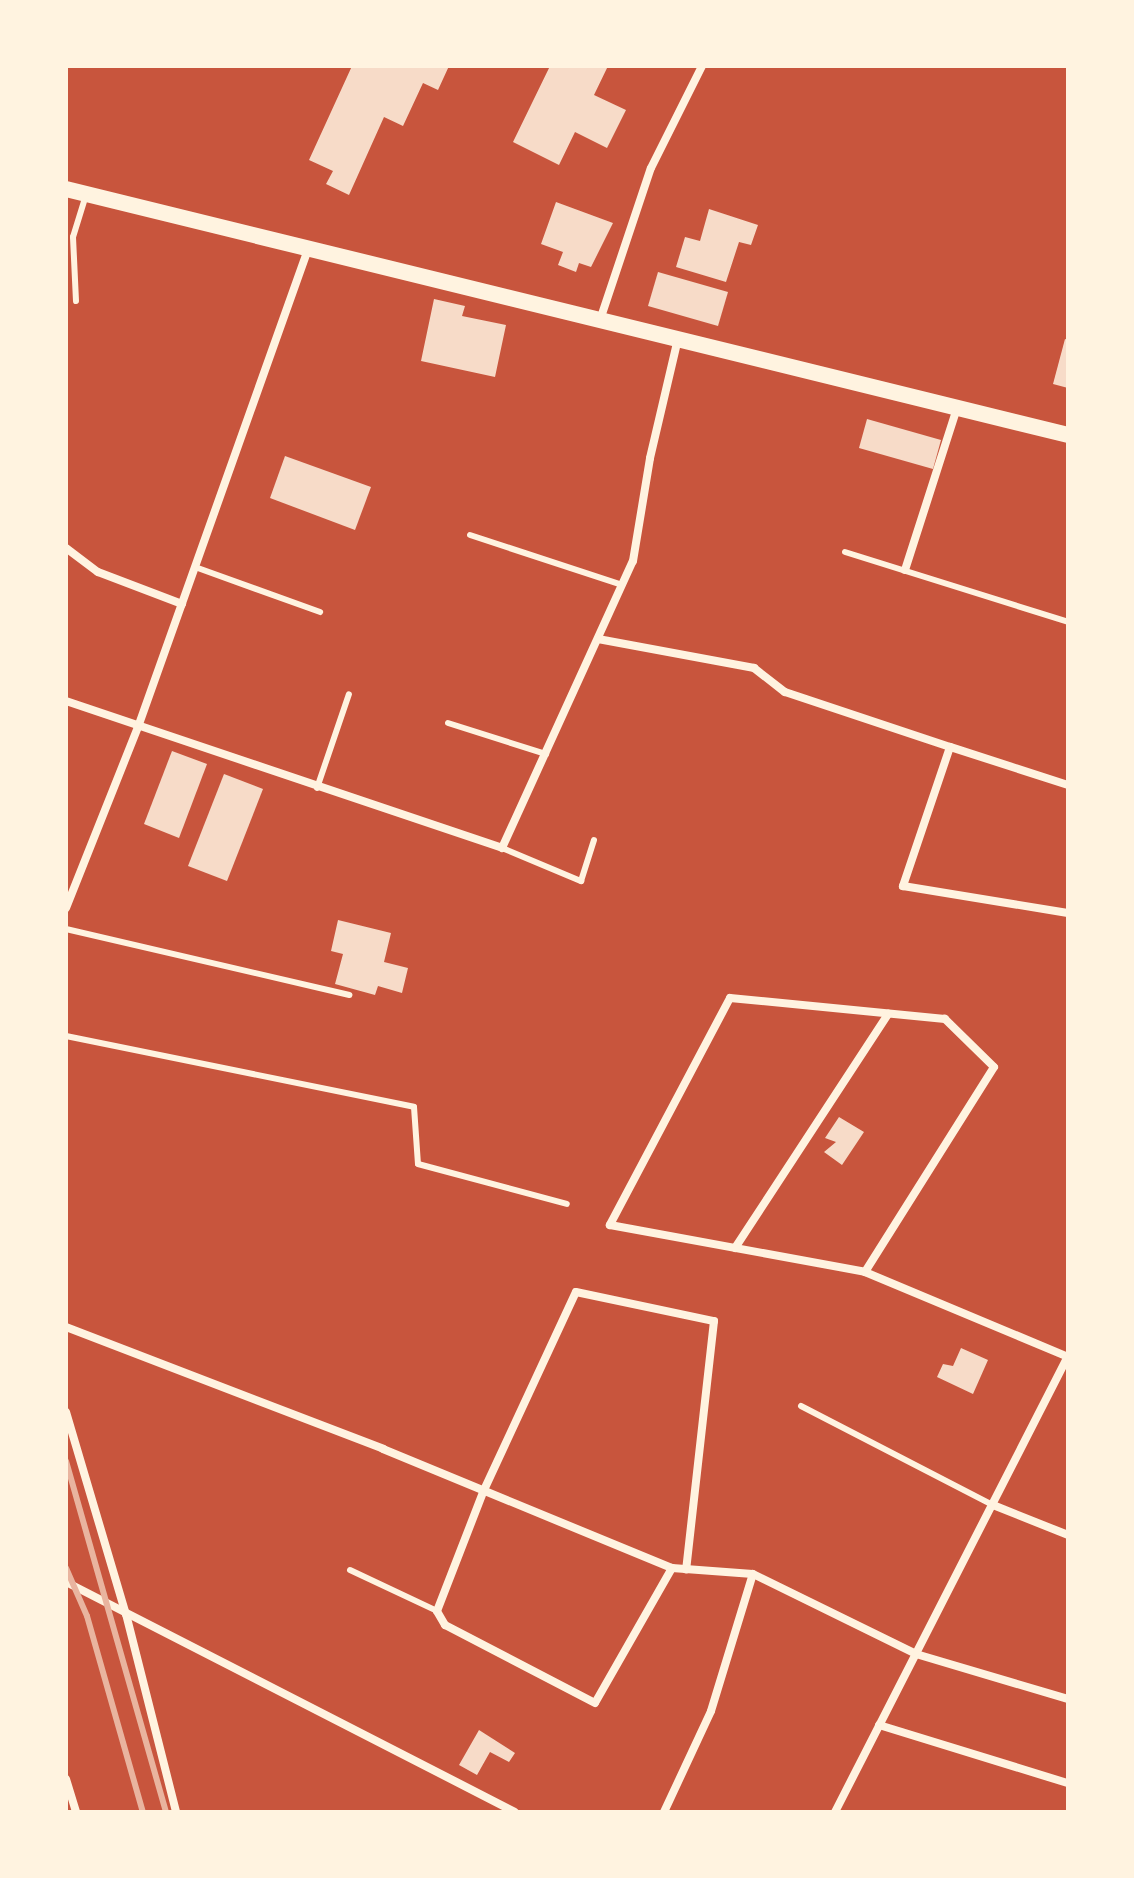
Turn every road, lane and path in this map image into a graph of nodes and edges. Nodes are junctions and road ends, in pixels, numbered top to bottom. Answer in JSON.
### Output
{"nodes":[{"id":1,"x":702,"y":66,"type":"edge"},
{"id":2,"x":66,"y":189,"type":"edge"},
{"id":3,"x":86,"y":195,"type":"junction"},
{"id":4,"x":307,"y":252,"type":"junction"},
{"id":5,"x":76,"y":301,"type":"dead end"},
{"id":6,"x":600,"y":320,"type":"junction"},
{"id":7,"x":679,"y":339,"type":"junction"},
{"id":8,"x":957,"y":408,"type":"junction"},
{"id":9,"x":1068,"y":435,"type":"edge"},
{"id":10,"x":470,"y":535,"type":"dead end"},
{"id":11,"x":66,"y":548,"type":"edge"},
{"id":12,"x":845,"y":552,"type":"dead end"},
{"id":13,"x":195,"y":567,"type":"junction"},
{"id":14,"x":905,"y":570,"type":"junction"},
{"id":15,"x":622,"y":585,"type":"junction"},
{"id":16,"x":182,"y":604,"type":"junction"},
{"id":17,"x":320,"y":612,"type":"dead end"},
{"id":18,"x":1068,"y":622,"type":"edge"},
{"id":19,"x":598,"y":639,"type":"junction"},
{"id":20,"x":349,"y":694,"type":"dead end"},
{"id":21,"x":66,"y":701,"type":"edge"},
{"id":22,"x":448,"y":723,"type":"dead end"},
{"id":23,"x":138,"y":727,"type":"junction"},
{"id":24,"x":950,"y":747,"type":"junction"},
{"id":25,"x":546,"y":754,"type":"junction"},
{"id":26,"x":1068,"y":785,"type":"edge"},
{"id":27,"x":317,"y":788,"type":"junction"},
{"id":28,"x":594,"y":840,"type":"dead end"},
{"id":29,"x":502,"y":848,"type":"junction"},
{"id":30,"x":66,"y":908,"type":"edge"},
{"id":31,"x":1068,"y":913,"type":"edge"},
{"id":32,"x":66,"y":929,"type":"edge"},
{"id":33,"x":349,"y":995,"type":"dead end"},
{"id":34,"x":888,"y":1014,"type":"junction"},
{"id":35,"x":66,"y":1036,"type":"edge"},
{"id":36,"x":567,"y":1204,"type":"dead end"},
{"id":37,"x":735,"y":1248,"type":"junction"},
{"id":38,"x":865,"y":1272,"type":"junction"},
{"id":39,"x":66,"y":1327,"type":"edge"},
{"id":40,"x":1068,"y":1356,"type":"edge"},
{"id":41,"x":801,"y":1406,"type":"dead end"},
{"id":42,"x":66,"y":1412,"type":"edge"},
{"id":43,"x":484,"y":1490,"type":"junction"},
{"id":44,"x":993,"y":1505,"type":"junction"},
{"id":45,"x":1068,"y":1535,"type":"edge"},
{"id":46,"x":672,"y":1568,"type":"junction"},
{"id":47,"x":686,"y":1569,"type":"junction"},
{"id":48,"x":350,"y":1570,"type":"dead end"},
{"id":49,"x":753,"y":1574,"type":"junction"},
{"id":50,"x":66,"y":1582,"type":"edge"},
{"id":51,"x":437,"y":1611,"type":"junction"},
{"id":52,"x":126,"y":1614,"type":"junction"},
{"id":53,"x":916,"y":1654,"type":"junction"},
{"id":54,"x":1068,"y":1699,"type":"edge"},
{"id":55,"x":879,"y":1725,"type":"junction"},
{"id":56,"x":66,"y":1779,"type":"edge"},
{"id":57,"x":1068,"y":1783,"type":"edge"},
{"id":58,"x":76,"y":1812,"type":"edge"},
{"id":59,"x":176,"y":1812,"type":"edge"},
{"id":60,"x":515,"y":1812,"type":"edge"},
{"id":61,"x":664,"y":1812,"type":"edge"},
{"id":62,"x":835,"y":1812,"type":"edge"}],
"edges":[{"from":1,"to":6,"type":"street"},
{"from":2,"to":3,"type":"main road"},
{"from":3,"to":4,"type":"main road"},
{"from":3,"to":5,"type":"lane"},
{"from":4,"to":6,"type":"main road"},
{"from":4,"to":13,"type":"street"},
{"from":6,"to":7,"type":"main road"},
{"from":7,"to":8,"type":"main road"},
{"from":7,"to":15,"type":"street"},
{"from":8,"to":9,"type":"main road"},
{"from":8,"to":14,"type":"street"},
{"from":10,"to":15,"type":"lane"},
{"from":11,"to":16,"type":"street"},
{"from":12,"to":14,"type":"lane"},
{"from":13,"to":16,"type":"street"},
{"from":13,"to":17,"type":"lane"},
{"from":14,"to":18,"type":"lane"},
{"from":15,"to":19,"type":"street"},
{"from":16,"to":23,"type":"street"},
{"from":19,"to":24,"type":"street"},
{"from":19,"to":25,"type":"street"},
{"from":20,"to":27,"type":"lane"},
{"from":21,"to":23,"type":"street"},
{"from":22,"to":25,"type":"lane"},
{"from":23,"to":27,"type":"street"},
{"from":23,"to":30,"type":"street"},
{"from":24,"to":26,"type":"street"},
{"from":24,"to":31,"type":"street"},
{"from":25,"to":29,"type":"street"},
{"from":27,"to":29,"type":"street"},
{"from":28,"to":29,"type":"lane"},
{"from":32,"to":33,"type":"lane"},
{"from":34,"to":37,"type":"street"},
{"from":34,"to":37,"type":"street"},
{"from":34,"to":38,"type":"street"},
{"from":35,"to":36,"type":"lane"},
{"from":37,"to":38,"type":"street"},
{"from":38,"to":40,"type":"street"},
{"from":39,"to":43,"type":"street"},
{"from":40,"to":44,"type":"street"},
{"from":41,"to":44,"type":"lane"},
{"from":42,"to":52,"type":"street"},
{"from":43,"to":46,"type":"street"},
{"from":43,"to":47,"type":"street"},
{"from":43,"to":51,"type":"street"},
{"from":44,"to":45,"type":"street"},
{"from":44,"to":53,"type":"street"},
{"from":46,"to":47,"type":"street"},
{"from":46,"to":51,"type":"street"},
{"from":47,"to":49,"type":"street"},
{"from":48,"to":51,"type":"lane"},
{"from":49,"to":53,"type":"street"},
{"from":49,"to":61,"type":"street"},
{"from":50,"to":52,"type":"street"},
{"from":52,"to":59,"type":"street"},
{"from":52,"to":60,"type":"street"},
{"from":53,"to":54,"type":"street"},
{"from":53,"to":55,"type":"street"},
{"from":55,"to":57,"type":"street"},
{"from":55,"to":62,"type":"street"},
{"from":56,"to":58,"type":"street"}]}
